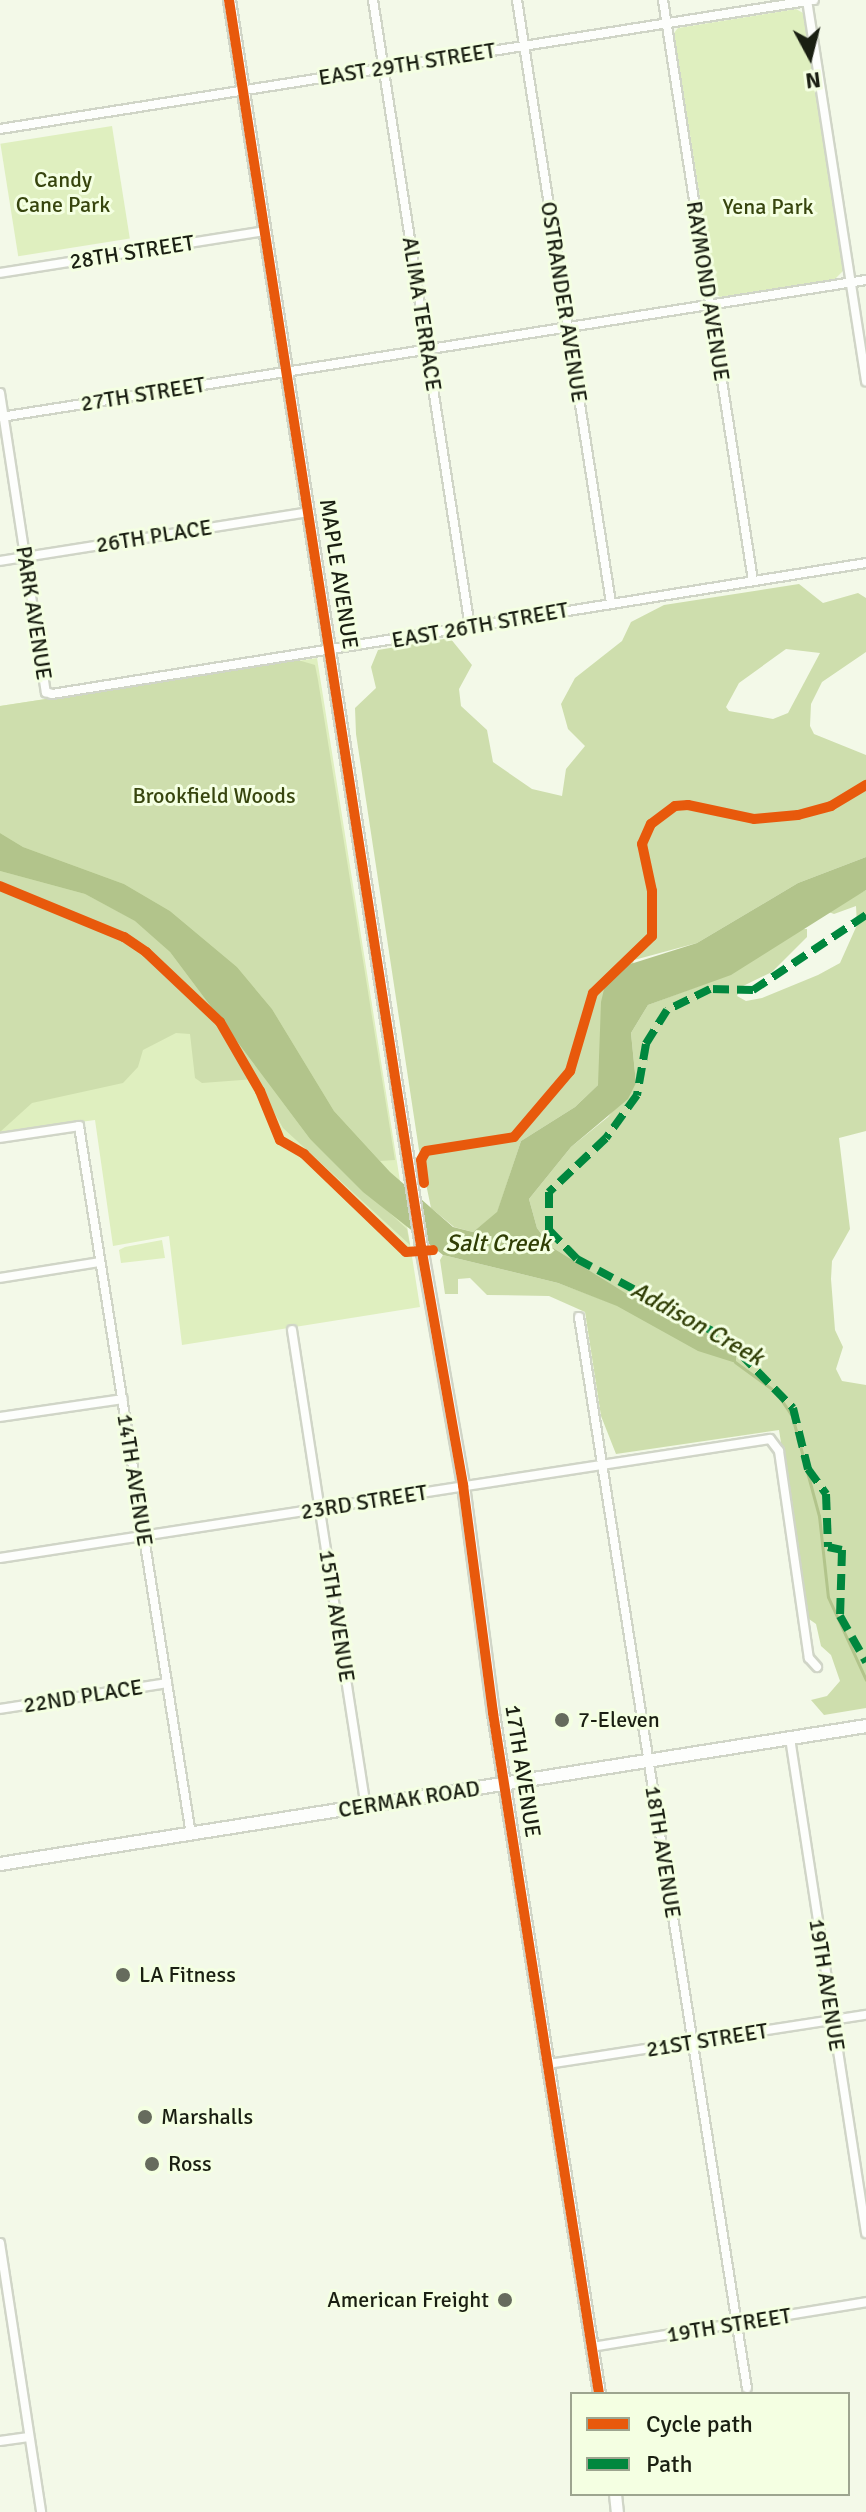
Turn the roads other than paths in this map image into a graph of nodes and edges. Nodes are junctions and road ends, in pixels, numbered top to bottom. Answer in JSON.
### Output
{"nodes":[{"id":1,"x":229,"y":0,"type":"edge"},
{"id":2,"x":373,"y":0,"type":"edge"},
{"id":3,"x":517,"y":0,"type":"edge"},
{"id":4,"x":663,"y":0,"type":"edge"},
{"id":5,"x":807,"y":0,"type":"edge"},
{"id":6,"x":814,"y":0,"type":"edge"},
{"id":7,"x":666,"y":23,"type":"junction"},
{"id":8,"x":524,"y":46,"type":"junction"},
{"id":9,"x":384,"y":68,"type":"junction"},
{"id":10,"x":243,"y":91,"type":"junction"},
{"id":11,"x":0,"y":129,"type":"edge"},
{"id":12,"x":264,"y":231,"type":"junction"},
{"id":13,"x":0,"y":273,"type":"edge"},
{"id":14,"x":866,"y":280,"type":"edge"},
{"id":15,"x":851,"y":283,"type":"junction"},
{"id":16,"x":710,"y":305,"type":"junction"},
{"id":17,"x":569,"y":328,"type":"junction"},
{"id":18,"x":427,"y":350,"type":"junction"},
{"id":19,"x":287,"y":372,"type":"junction"},
{"id":20,"x":866,"y":381,"type":"edge"},
{"id":21,"x":0,"y":393,"type":"edge"},
{"id":22,"x":2,"y":416,"type":"edge"},
{"id":23,"x":309,"y":512,"type":"junction"},
{"id":24,"x":25,"y":557,"type":"junction"},
{"id":25,"x":0,"y":561,"type":"edge"},
{"id":26,"x":866,"y":563,"type":"edge"},
{"id":27,"x":753,"y":581,"type":"junction"},
{"id":28,"x":611,"y":603,"type":"junction"},
{"id":29,"x":470,"y":627,"type":"junction"},
{"id":30,"x":331,"y":650,"type":"junction"},
{"id":31,"x":46,"y":692,"type":"joint"},
{"id":32,"x":0,"y":1138,"type":"edge"},
{"id":33,"x":408,"y":1155,"type":"joint"},
{"id":34,"x":100,"y":1262,"type":"junction"},
{"id":35,"x":0,"y":1278,"type":"edge"},
{"id":36,"x":579,"y":1317,"type":"dead end"},
{"id":37,"x":292,"y":1330,"type":"dead end"},
{"id":38,"x":123,"y":1399,"type":"junction"},
{"id":39,"x":0,"y":1417,"type":"edge"},
{"id":40,"x":602,"y":1464,"type":"junction"},
{"id":41,"x":463,"y":1485,"type":"junction"},
{"id":42,"x":321,"y":1509,"type":"junction"},
{"id":43,"x":143,"y":1536,"type":"junction"},
{"id":44,"x":0,"y":1558,"type":"edge"},
{"id":45,"x":817,"y":1667,"type":"dead end"},
{"id":46,"x":167,"y":1683,"type":"junction"},
{"id":47,"x":0,"y":1709,"type":"edge"},
{"id":48,"x":863,"y":1726,"type":"edge"},
{"id":49,"x":790,"y":1738,"type":"junction"},
{"id":50,"x":649,"y":1760,"type":"junction"},
{"id":51,"x":505,"y":1783,"type":"junction"},
{"id":52,"x":366,"y":1806,"type":"junction"},
{"id":53,"x":191,"y":1835,"type":"junction"},
{"id":54,"x":0,"y":1864,"type":"edge"},
{"id":55,"x":866,"y":2015,"type":"edge"},
{"id":56,"x":832,"y":2020,"type":"junction"},
{"id":57,"x":693,"y":2042,"type":"junction"},
{"id":58,"x":548,"y":2064,"type":"junction"},
{"id":59,"x":866,"y":2233,"type":"edge"},
{"id":60,"x":0,"y":2243,"type":"edge"},
{"id":61,"x":866,"y":2302,"type":"edge"},
{"id":62,"x":736,"y":2324,"type":"junction"},
{"id":63,"x":592,"y":2347,"type":"junction"},
{"id":64,"x":747,"y":2388,"type":"dead end"},
{"id":65,"x":599,"y":2392,"type":"edge"},
{"id":66,"x":29,"y":2437,"type":"junction"},
{"id":67,"x":0,"y":2441,"type":"edge"},
{"id":68,"x":41,"y":2512,"type":"edge"}],
"edges":[{"from":1,"to":10,"type":"street","name":"MAPLE AVENUE"},
{"from":2,"to":9,"type":"street","name":"ALIMA TERRACE"},
{"from":3,"to":8,"type":"street","name":"OSTRANDER AVENUE"},
{"from":4,"to":7,"type":"street","name":"RAYMOND AVENUE"},
{"from":5,"to":6,"type":"street","name":"EAST 29TH STREET"},
{"from":5,"to":7,"type":"street","name":"EAST 29TH STREET"},
{"from":5,"to":15,"type":"street"},
{"from":7,"to":8,"type":"street","name":"EAST 29TH STREET"},
{"from":7,"to":16,"type":"street","name":"RAYMOND AVENUE"},
{"from":8,"to":9,"type":"street","name":"EAST 29TH STREET"},
{"from":8,"to":17,"type":"street","name":"OSTRANDER AVENUE"},
{"from":9,"to":10,"type":"street","name":"EAST 29TH STREET"},
{"from":9,"to":18,"type":"street","name":"ALIMA TERRACE"},
{"from":10,"to":11,"type":"street","name":"EAST 29TH STREET"},
{"from":10,"to":12,"type":"street","name":"MAPLE AVENUE"},
{"from":12,"to":13,"type":"street","name":"28TH STREET"},
{"from":12,"to":19,"type":"street","name":"MAPLE AVENUE"},
{"from":14,"to":15,"type":"street","name":"27TH STREET"},
{"from":15,"to":16,"type":"street","name":"27TH STREET"},
{"from":15,"to":20,"type":"street"},
{"from":16,"to":17,"type":"street","name":"27TH STREET"},
{"from":16,"to":27,"type":"street","name":"RAYMOND AVENUE"},
{"from":17,"to":18,"type":"street","name":"27TH STREET"},
{"from":17,"to":28,"type":"street","name":"OSTRANDER AVENUE"},
{"from":18,"to":19,"type":"street","name":"27TH STREET"},
{"from":18,"to":29,"type":"street","name":"ALIMA TERRACE"},
{"from":19,"to":22,"type":"street","name":"27TH STREET"},
{"from":19,"to":23,"type":"street","name":"MAPLE AVENUE"},
{"from":21,"to":22,"type":"street","name":"PARK AVENUE"},
{"from":22,"to":24,"type":"street","name":"PARK AVENUE"},
{"from":23,"to":24,"type":"street","name":"26TH PLACE"},
{"from":23,"to":30,"type":"street","name":"MAPLE AVENUE"},
{"from":24,"to":25,"type":"street","name":"26TH PLACE"},
{"from":24,"to":31,"type":"street","name":"PARK AVENUE"},
{"from":26,"to":27,"type":"street","name":"EAST 26TH STREET"},
{"from":27,"to":28,"type":"street","name":"EAST 26TH STREET"},
{"from":28,"to":29,"type":"street","name":"EAST 26TH STREET"},
{"from":29,"to":30,"type":"street","name":"EAST 26TH STREET"},
{"from":30,"to":31,"type":"street","name":"EAST 26TH STREET"},
{"from":30,"to":33,"type":"street","name":"MAPLE AVENUE"},
{"from":32,"to":34,"type":"street","name":"14TH AVENUE"},
{"from":33,"to":41,"type":"street","name":"17TH AVENUE"},
{"from":34,"to":35,"type":"street"},
{"from":34,"to":38,"type":"street","name":"14TH AVENUE"},
{"from":36,"to":40,"type":"street","name":"18TH AVENUE"},
{"from":37,"to":42,"type":"street","name":"15TH AVENUE"},
{"from":38,"to":39,"type":"street"},
{"from":38,"to":43,"type":"street","name":"14TH AVENUE"},
{"from":40,"to":41,"type":"street","name":"23RD STREET"},
{"from":40,"to":45,"type":"street","name":"23RD STREET"},
{"from":40,"to":50,"type":"street","name":"18TH AVENUE"},
{"from":41,"to":42,"type":"street","name":"23RD STREET"},
{"from":41,"to":51,"type":"street","name":"17TH AVENUE"},
{"from":42,"to":43,"type":"street","name":"23RD STREET"},
{"from":42,"to":52,"type":"street","name":"15TH AVENUE"},
{"from":43,"to":44,"type":"street","name":"23RD STREET"},
{"from":43,"to":46,"type":"street","name":"14TH AVENUE"},
{"from":46,"to":47,"type":"street","name":"22ND PLACE"},
{"from":46,"to":53,"type":"street","name":"14TH AVENUE"},
{"from":48,"to":49,"type":"main road","name":"CERMAK ROAD"},
{"from":49,"to":50,"type":"main road","name":"CERMAK ROAD"},
{"from":49,"to":56,"type":"street","name":"19TH AVENUE"},
{"from":50,"to":51,"type":"main road","name":"CERMAK ROAD"},
{"from":50,"to":57,"type":"street","name":"18TH AVENUE"},
{"from":51,"to":52,"type":"main road","name":"CERMAK ROAD"},
{"from":51,"to":58,"type":"street","name":"17TH AVENUE"},
{"from":52,"to":53,"type":"main road","name":"CERMAK ROAD"},
{"from":53,"to":54,"type":"main road","name":"CERMAK ROAD"},
{"from":55,"to":56,"type":"street","name":"21ST STREET"},
{"from":56,"to":57,"type":"street","name":"21ST STREET"},
{"from":56,"to":59,"type":"street","name":"19TH AVENUE"},
{"from":57,"to":58,"type":"street","name":"21ST STREET"},
{"from":57,"to":62,"type":"street","name":"18TH AVENUE"},
{"from":58,"to":63,"type":"street","name":"17TH AVENUE"},
{"from":60,"to":66,"type":"street"},
{"from":61,"to":62,"type":"street","name":"19TH STREET"},
{"from":62,"to":63,"type":"street","name":"19TH STREET"},
{"from":62,"to":64,"type":"street","name":"18TH AVENUE"},
{"from":63,"to":65,"type":"street","name":"17TH AVENUE"},
{"from":66,"to":67,"type":"street"},
{"from":66,"to":68,"type":"street"}]}
